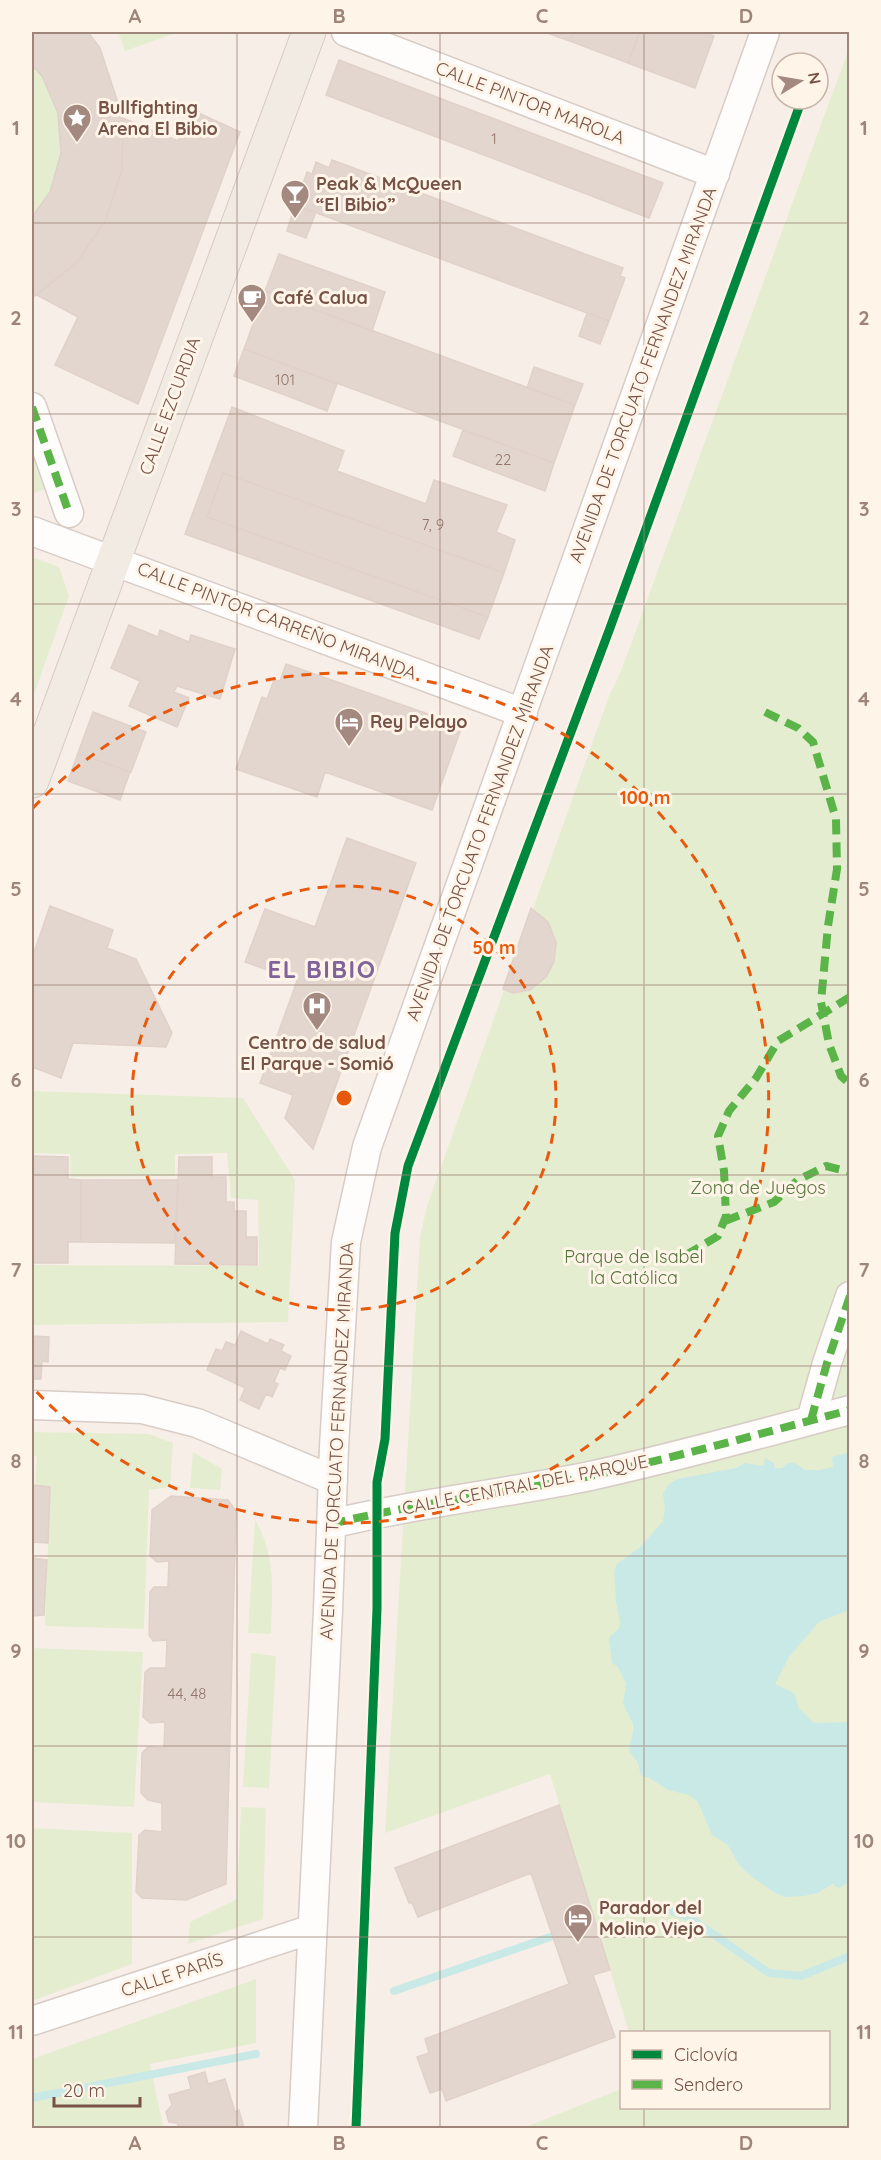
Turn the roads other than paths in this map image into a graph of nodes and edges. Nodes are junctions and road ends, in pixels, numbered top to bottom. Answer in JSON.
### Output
{"nodes":[{"id":1,"x":309,"y":32,"type":"edge"},
{"id":2,"x":346,"y":32,"type":"edge"},
{"id":3,"x":765,"y":32,"type":"edge"},
{"id":4,"x":715,"y":174,"type":"junction"},
{"id":5,"x":32,"y":407,"type":"edge"},
{"id":6,"x":69,"y":513,"type":"dead end"},
{"id":7,"x":32,"y":531,"type":"edge"},
{"id":8,"x":114,"y":560,"type":"junction"},
{"id":9,"x":523,"y":713,"type":"junction"},
{"id":10,"x":32,"y":781,"type":"edge"},
{"id":11,"x":849,"y":1296,"type":"edge"},
{"id":12,"x":32,"y":1405,"type":"edge"},
{"id":13,"x":849,"y":1410,"type":"edge"},
{"id":14,"x":811,"y":1420,"type":"junction"},
{"id":15,"x":333,"y":1480,"type":"junction"},
{"id":16,"x":331,"y":1524,"type":"junction"},
{"id":17,"x":312,"y":1929,"type":"junction"},
{"id":18,"x":32,"y":2021,"type":"edge"},
{"id":19,"x":303,"y":2128,"type":"edge"}],
"edges":[{"from":1,"to":8,"type":"main road","name":"CALLE EZCURDIA"},
{"from":2,"to":4,"type":"street","name":"CALLE PINTOR MAROLA"},
{"from":3,"to":4,"type":"street","name":"AVENIDA DE TORCUATO FERNANDEZ MIRANDA"},
{"from":4,"to":9,"type":"street","name":"AVENIDA DE TORCUATO FERNANDEZ MIRANDA"},
{"from":5,"to":6,"type":"street"},
{"from":7,"to":8,"type":"street","name":"CALLE PINTOR CARREÑO MIRANDA"},
{"from":8,"to":9,"type":"street","name":"CALLE PINTOR CARREÑO MIRANDA"},
{"from":8,"to":10,"type":"main road","name":"CALLE EZCURDIA"},
{"from":9,"to":15,"type":"street","name":"AVENIDA DE TORCUATO FERNANDEZ MIRANDA"},
{"from":11,"to":14,"type":"street"},
{"from":12,"to":15,"type":"street"},
{"from":13,"to":14,"type":"street","name":"CALLE CENTRAL DEL PARQUE"},
{"from":14,"to":16,"type":"street","name":"CALLE CENTRAL DEL PARQUE"},
{"from":15,"to":16,"type":"street","name":"AVENIDA DE TORCUATO FERNANDEZ MIRANDA"},
{"from":16,"to":17,"type":"street","name":"AVENIDA DE TORCUATO FERNANDEZ MIRANDA"},
{"from":17,"to":18,"type":"street","name":"CALLE PARÍS"},
{"from":17,"to":19,"type":"street","name":"AVENIDA DE TORCUATO FERNANDEZ MIRANDA"}]}
